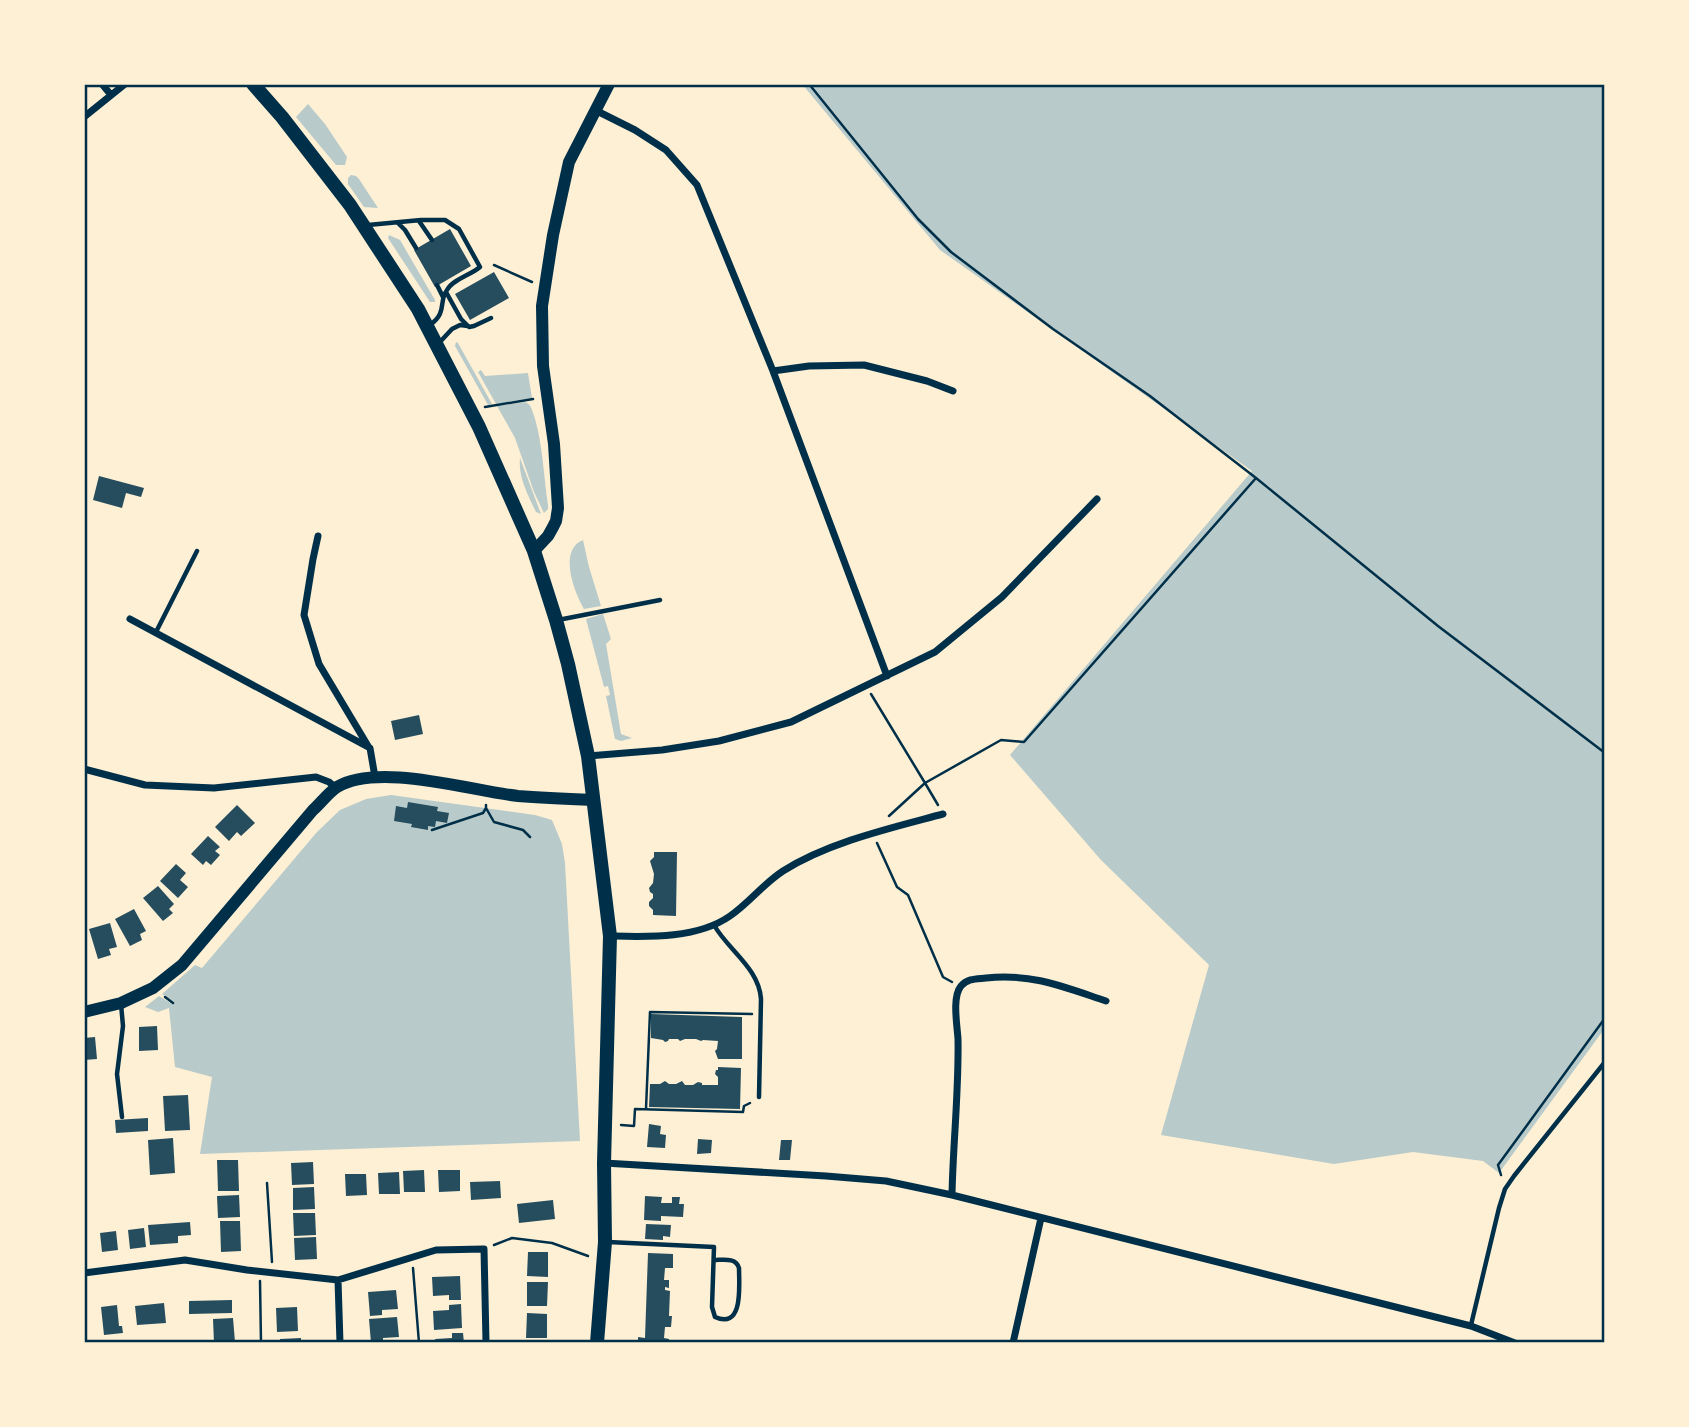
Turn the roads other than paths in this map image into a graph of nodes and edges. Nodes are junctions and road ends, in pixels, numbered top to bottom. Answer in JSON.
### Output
{"nodes":[{"id":1,"x":102,"y":84,"type":"edge"},
{"id":2,"x":125,"y":84,"type":"edge"},
{"id":3,"x":253,"y":84,"type":"edge"},
{"id":4,"x":608,"y":84,"type":"edge"},
{"id":5,"x":111,"y":95,"type":"junction"},
{"id":6,"x":595,"y":110,"type":"junction"},
{"id":7,"x":84,"y":117,"type":"edge"},
{"id":8,"x":418,"y":221,"type":"junction"},
{"id":9,"x":398,"y":223,"type":"junction"},
{"id":10,"x":363,"y":226,"type":"junction"},
{"id":11,"x":432,"y":240,"type":"dead end"},
{"id":12,"x":416,"y":248,"type":"dead end"},
{"id":13,"x":453,"y":277,"type":"dead end"},
{"id":14,"x":456,"y":283,"type":"junction"},
{"id":15,"x":438,"y":285,"type":"dead end"},
{"id":16,"x":445,"y":291,"type":"junction"},
{"id":17,"x":444,"y":298,"type":"junction"},
{"id":18,"x":491,"y":318,"type":"dead end"},
{"id":19,"x":428,"y":327,"type":"junction"},
{"id":20,"x":469,"y":327,"type":"junction"},
{"id":21,"x":437,"y":345,"type":"junction"},
{"id":22,"x":774,"y":371,"type":"junction"},
{"id":23,"x":953,"y":391,"type":"dead end"},
{"id":24,"x":1097,"y":499,"type":"dead end"},
{"id":25,"x":318,"y":536,"type":"dead end"},
{"id":26,"x":197,"y":551,"type":"dead end"},
{"id":27,"x":534,"y":551,"type":"junction"},
{"id":28,"x":660,"y":600,"type":"dead end"},
{"id":29,"x":130,"y":619,"type":"dead end"},
{"id":30,"x":556,"y":620,"type":"junction"},
{"id":31,"x":156,"y":633,"type":"junction"},
{"id":32,"x":887,"y":676,"type":"junction"},
{"id":33,"x":370,"y":748,"type":"junction"},
{"id":34,"x":588,"y":756,"type":"junction"},
{"id":35,"x":84,"y":769,"type":"edge"},
{"id":36,"x":375,"y":777,"type":"junction"},
{"id":37,"x":336,"y":788,"type":"junction"},
{"id":38,"x":594,"y":800,"type":"junction"},
{"id":39,"x":943,"y":814,"type":"road end"},
{"id":40,"x":714,"y":924,"type":"junction"},
{"id":41,"x":610,"y":936,"type":"junction"},
{"id":42,"x":1106,"y":1001,"type":"dead end"},
{"id":43,"x":121,"y":1003,"type":"junction"},
{"id":44,"x":84,"y":1012,"type":"edge"},
{"id":45,"x":1605,"y":1062,"type":"edge"},
{"id":46,"x":759,"y":1097,"type":"road end"},
{"id":47,"x":122,"y":1116,"type":"dead end"},
{"id":48,"x":604,"y":1163,"type":"junction"},
{"id":49,"x":952,"y":1195,"type":"junction"},
{"id":50,"x":1041,"y":1218,"type":"junction"},
{"id":51,"x":605,"y":1242,"type":"junction"},
{"id":52,"x":714,"y":1260,"type":"junction"},
{"id":53,"x":84,"y":1273,"type":"edge"},
{"id":54,"x":338,"y":1280,"type":"junction"},
{"id":55,"x":1471,"y":1326,"type":"junction"},
{"id":56,"x":486,"y":1342,"type":"edge"},
{"id":57,"x":341,"y":1343,"type":"edge"},
{"id":58,"x":597,"y":1343,"type":"edge"},
{"id":59,"x":1013,"y":1343,"type":"edge"},
{"id":60,"x":1515,"y":1343,"type":"edge"}],
"edges":[{"from":1,"to":5,"type":"street"},
{"from":2,"to":5,"type":"street"},
{"from":3,"to":10,"type":"main road"},
{"from":4,"to":6,"type":"street"},
{"from":5,"to":7,"type":"street"},
{"from":6,"to":22,"type":"street"},
{"from":6,"to":27,"type":"street"},
{"from":8,"to":9,"type":"lane"},
{"from":8,"to":11,"type":"lane"},
{"from":8,"to":14,"type":"lane"},
{"from":9,"to":10,"type":"lane"},
{"from":9,"to":12,"type":"lane"},
{"from":10,"to":19,"type":"main road"},
{"from":13,"to":14,"type":"lane"},
{"from":14,"to":16,"type":"lane"},
{"from":15,"to":17,"type":"lane"},
{"from":16,"to":17,"type":"lane"},
{"from":16,"to":20,"type":"lane"},
{"from":17,"to":19,"type":"lane"},
{"from":18,"to":20,"type":"lane"},
{"from":19,"to":21,"type":"main road"},
{"from":20,"to":21,"type":"lane"},
{"from":21,"to":27,"type":"main road"},
{"from":22,"to":23,"type":"street"},
{"from":22,"to":32,"type":"street"},
{"from":24,"to":32,"type":"street"},
{"from":25,"to":33,"type":"street"},
{"from":26,"to":31,"type":"lane"},
{"from":27,"to":30,"type":"main road"},
{"from":28,"to":30,"type":"lane"},
{"from":29,"to":31,"type":"street"},
{"from":30,"to":34,"type":"main road"},
{"from":31,"to":33,"type":"street"},
{"from":32,"to":34,"type":"street"},
{"from":33,"to":36,"type":"street"},
{"from":34,"to":38,"type":"main road"},
{"from":35,"to":37,"type":"street"},
{"from":36,"to":37,"type":"street"},
{"from":36,"to":38,"type":"street"},
{"from":37,"to":43,"type":"street"},
{"from":38,"to":41,"type":"main road"},
{"from":39,"to":40,"type":"street"},
{"from":40,"to":41,"type":"street"},
{"from":40,"to":46,"type":"lane"},
{"from":41,"to":48,"type":"main road"},
{"from":42,"to":49,"type":"street"},
{"from":43,"to":44,"type":"street"},
{"from":43,"to":47,"type":"lane"},
{"from":45,"to":55,"type":"lane"},
{"from":48,"to":49,"type":"street"},
{"from":48,"to":51,"type":"main road"},
{"from":49,"to":50,"type":"street"},
{"from":50,"to":55,"type":"street"},
{"from":50,"to":59,"type":"street"},
{"from":51,"to":52,"type":"lane"},
{"from":51,"to":58,"type":"main road"},
{"from":52,"to":52,"type":"lane"},
{"from":53,"to":54,"type":"street"},
{"from":54,"to":56,"type":"street"},
{"from":54,"to":57,"type":"street"},
{"from":55,"to":60,"type":"street"}]}
